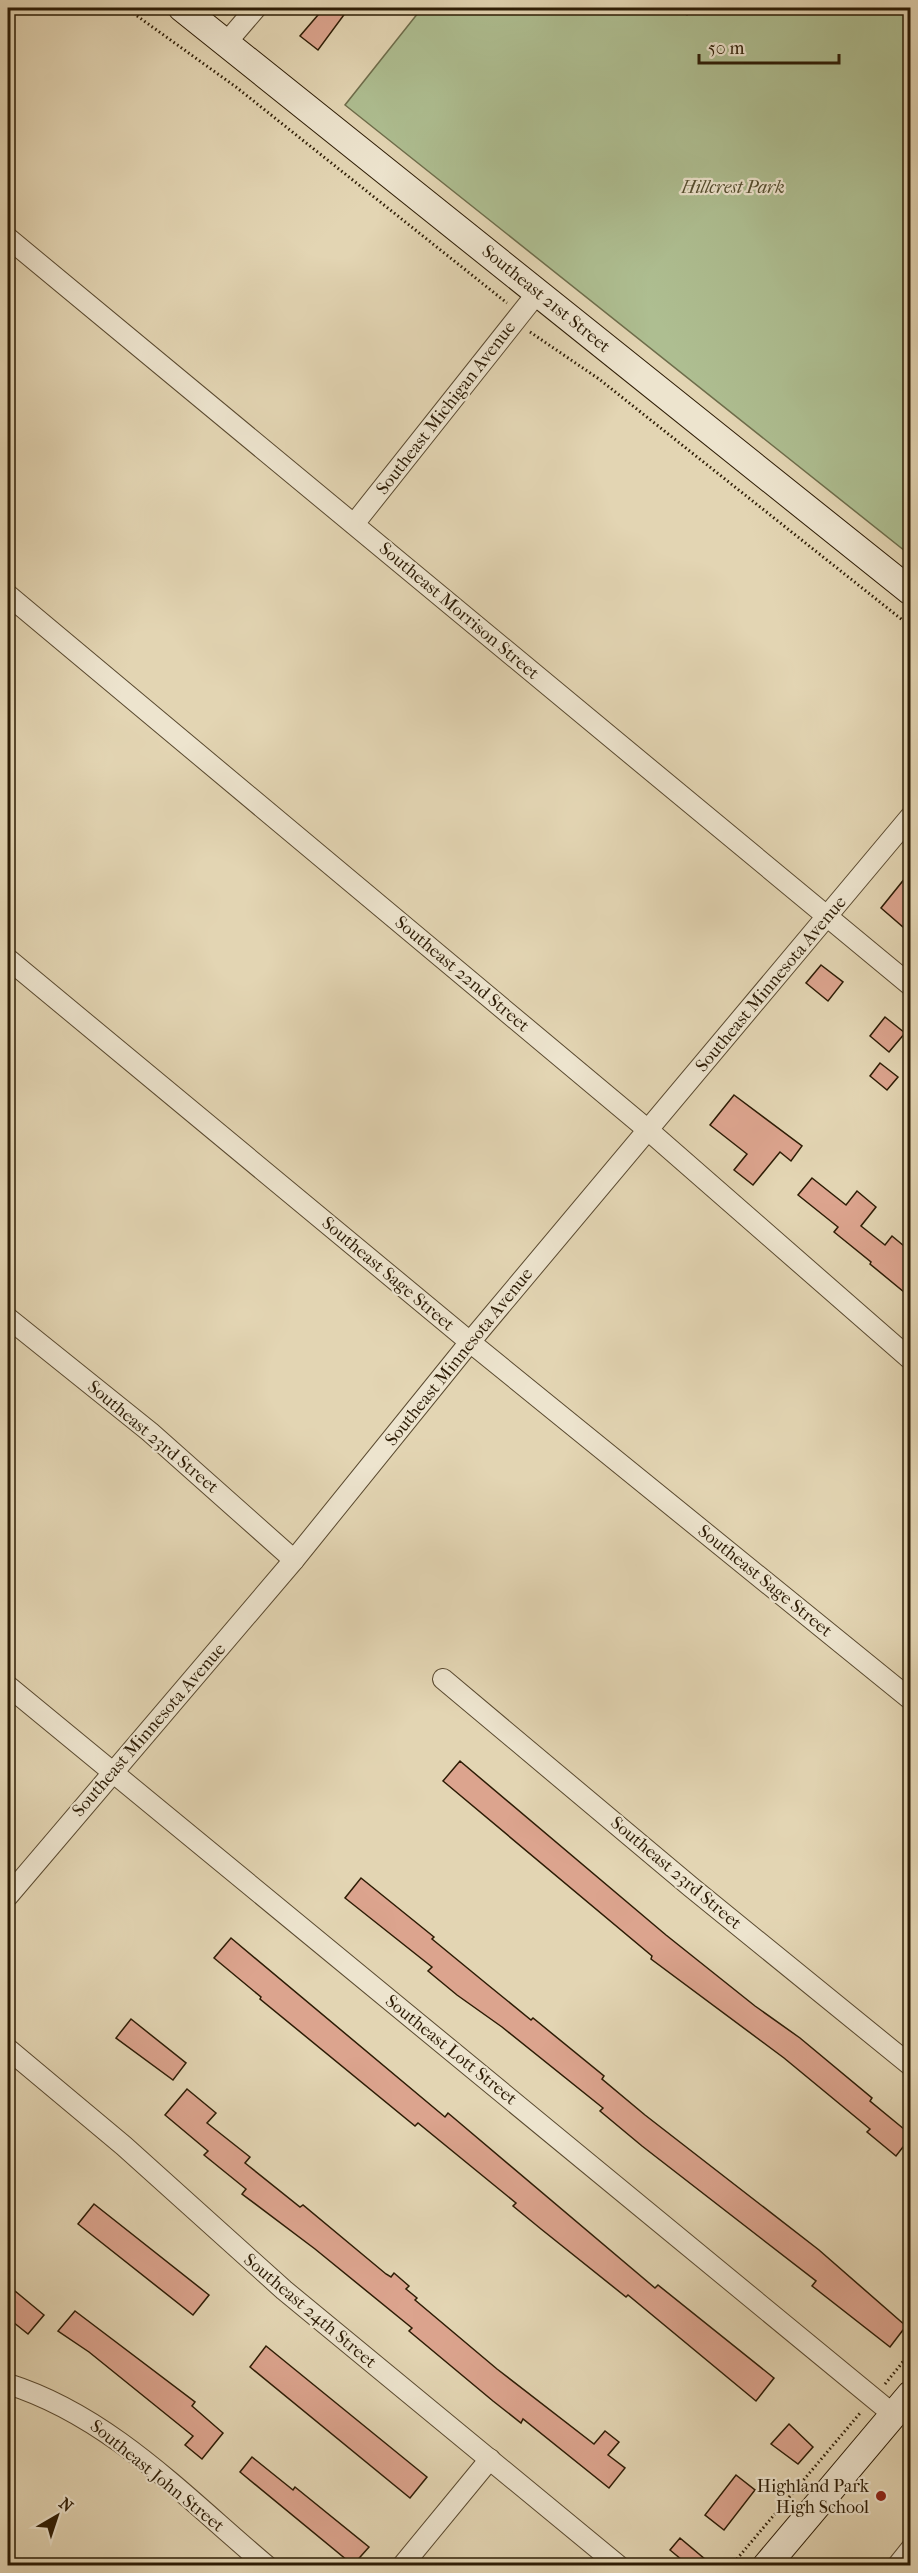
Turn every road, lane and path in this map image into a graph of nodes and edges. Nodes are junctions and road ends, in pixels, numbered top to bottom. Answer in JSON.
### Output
{"nodes":[{"id":1,"x":182,"y":8,"type":"edge"},
{"id":2,"x":256,"y":8,"type":"edge"},
{"id":3,"x":226,"y":43,"type":"junction"},
{"id":4,"x":8,"y":238,"type":"edge"},
{"id":5,"x":538,"y":292,"type":"junction"},
{"id":6,"x":354,"y":524,"type":"junction"},
{"id":7,"x":905,"y":583,"type":"edge"},
{"id":8,"x":8,"y":595,"type":"edge"},
{"id":9,"x":910,"y":817,"type":"edge"},
{"id":10,"x":828,"y":916,"type":"junction"},
{"id":11,"x":8,"y":958,"type":"edge"},
{"id":12,"x":910,"y":985,"type":"edge"},
{"id":13,"x":648,"y":1130,"type":"junction"},
{"id":14,"x":8,"y":1318,"type":"edge"},
{"id":15,"x":470,"y":1342,"type":"junction"},
{"id":16,"x":910,"y":1359,"type":"edge"},
{"id":17,"x":294,"y":1560,"type":"junction"},
{"id":18,"x":443,"y":1679,"type":"dead end"},
{"id":19,"x":8,"y":1686,"type":"edge"},
{"id":20,"x":910,"y":1699,"type":"edge"},
{"id":21,"x":112,"y":1772,"type":"junction"},
{"id":22,"x":8,"y":1896,"type":"edge"},
{"id":23,"x":8,"y":2049,"type":"edge"},
{"id":24,"x":910,"y":2065,"type":"edge"},
{"id":25,"x":910,"y":2353,"type":"edge"},
{"id":26,"x":8,"y":2384,"type":"edge"},
{"id":27,"x":873,"y":2397,"type":"junction"},
{"id":28,"x":902,"y":2405,"type":"edge"},
{"id":29,"x":490,"y":2459,"type":"junction"},
{"id":30,"x":910,"y":2541,"type":"edge"},
{"id":31,"x":258,"y":2563,"type":"edge"},
{"id":32,"x":402,"y":2565,"type":"edge"},
{"id":33,"x":619,"y":2565,"type":"edge"},
{"id":34,"x":731,"y":2565,"type":"edge"},
{"id":35,"x":766,"y":2565,"type":"edge"},
{"id":36,"x":890,"y":2565,"type":"edge"}],
"edges":[{"from":1,"to":3,"type":"main road","name":"Southeast 21st Street"},
{"from":2,"to":3,"type":"street"},
{"from":3,"to":5,"type":"main road","name":"Southeast 21st Street"},
{"from":4,"to":6,"type":"street","name":"Southeast Morrison Street"},
{"from":5,"to":6,"type":"street","name":"Southeast Michigan Avenue"},
{"from":5,"to":7,"type":"main road","name":"Southeast 21st Street"},
{"from":6,"to":10,"type":"street","name":"Southeast Morrison Street"},
{"from":8,"to":13,"type":"street","name":"Southeast 22nd Street"},
{"from":9,"to":10,"type":"street","name":"Southeast Minnesota Avenue"},
{"from":10,"to":12,"type":"street","name":"Southeast Morrison Street"},
{"from":10,"to":13,"type":"street","name":"Southeast Minnesota Avenue"},
{"from":11,"to":15,"type":"street","name":"Southeast Sage Street"},
{"from":13,"to":15,"type":"street","name":"Southeast Minnesota Avenue"},
{"from":13,"to":16,"type":"street","name":"Southeast 22nd Street"},
{"from":14,"to":17,"type":"street","name":"Southeast 23rd Street"},
{"from":15,"to":17,"type":"street","name":"Southeast Minnesota Avenue"},
{"from":15,"to":20,"type":"street","name":"Southeast Sage Street"},
{"from":17,"to":21,"type":"street","name":"Southeast Minnesota Avenue"},
{"from":18,"to":24,"type":"street","name":"Southeast 23rd Street"},
{"from":19,"to":21,"type":"street","name":"Southeast Lott Street"},
{"from":21,"to":22,"type":"street","name":"Southeast Minnesota Avenue"},
{"from":21,"to":27,"type":"street","name":"Southeast Lott Street"},
{"from":23,"to":29,"type":"street","name":"Southeast 24th Street"},
{"from":25,"to":27,"type":"path"},
{"from":26,"to":31,"type":"street","name":"Southeast John Street"},
{"from":27,"to":28,"type":"street","name":"Southeast Lott Street"},
{"from":27,"to":34,"type":"path"},
{"from":28,"to":35,"type":"main road"},
{"from":29,"to":32,"type":"street"},
{"from":29,"to":33,"type":"street","name":"Southeast 24th Street"},
{"from":30,"to":36,"type":"lane"}]}
